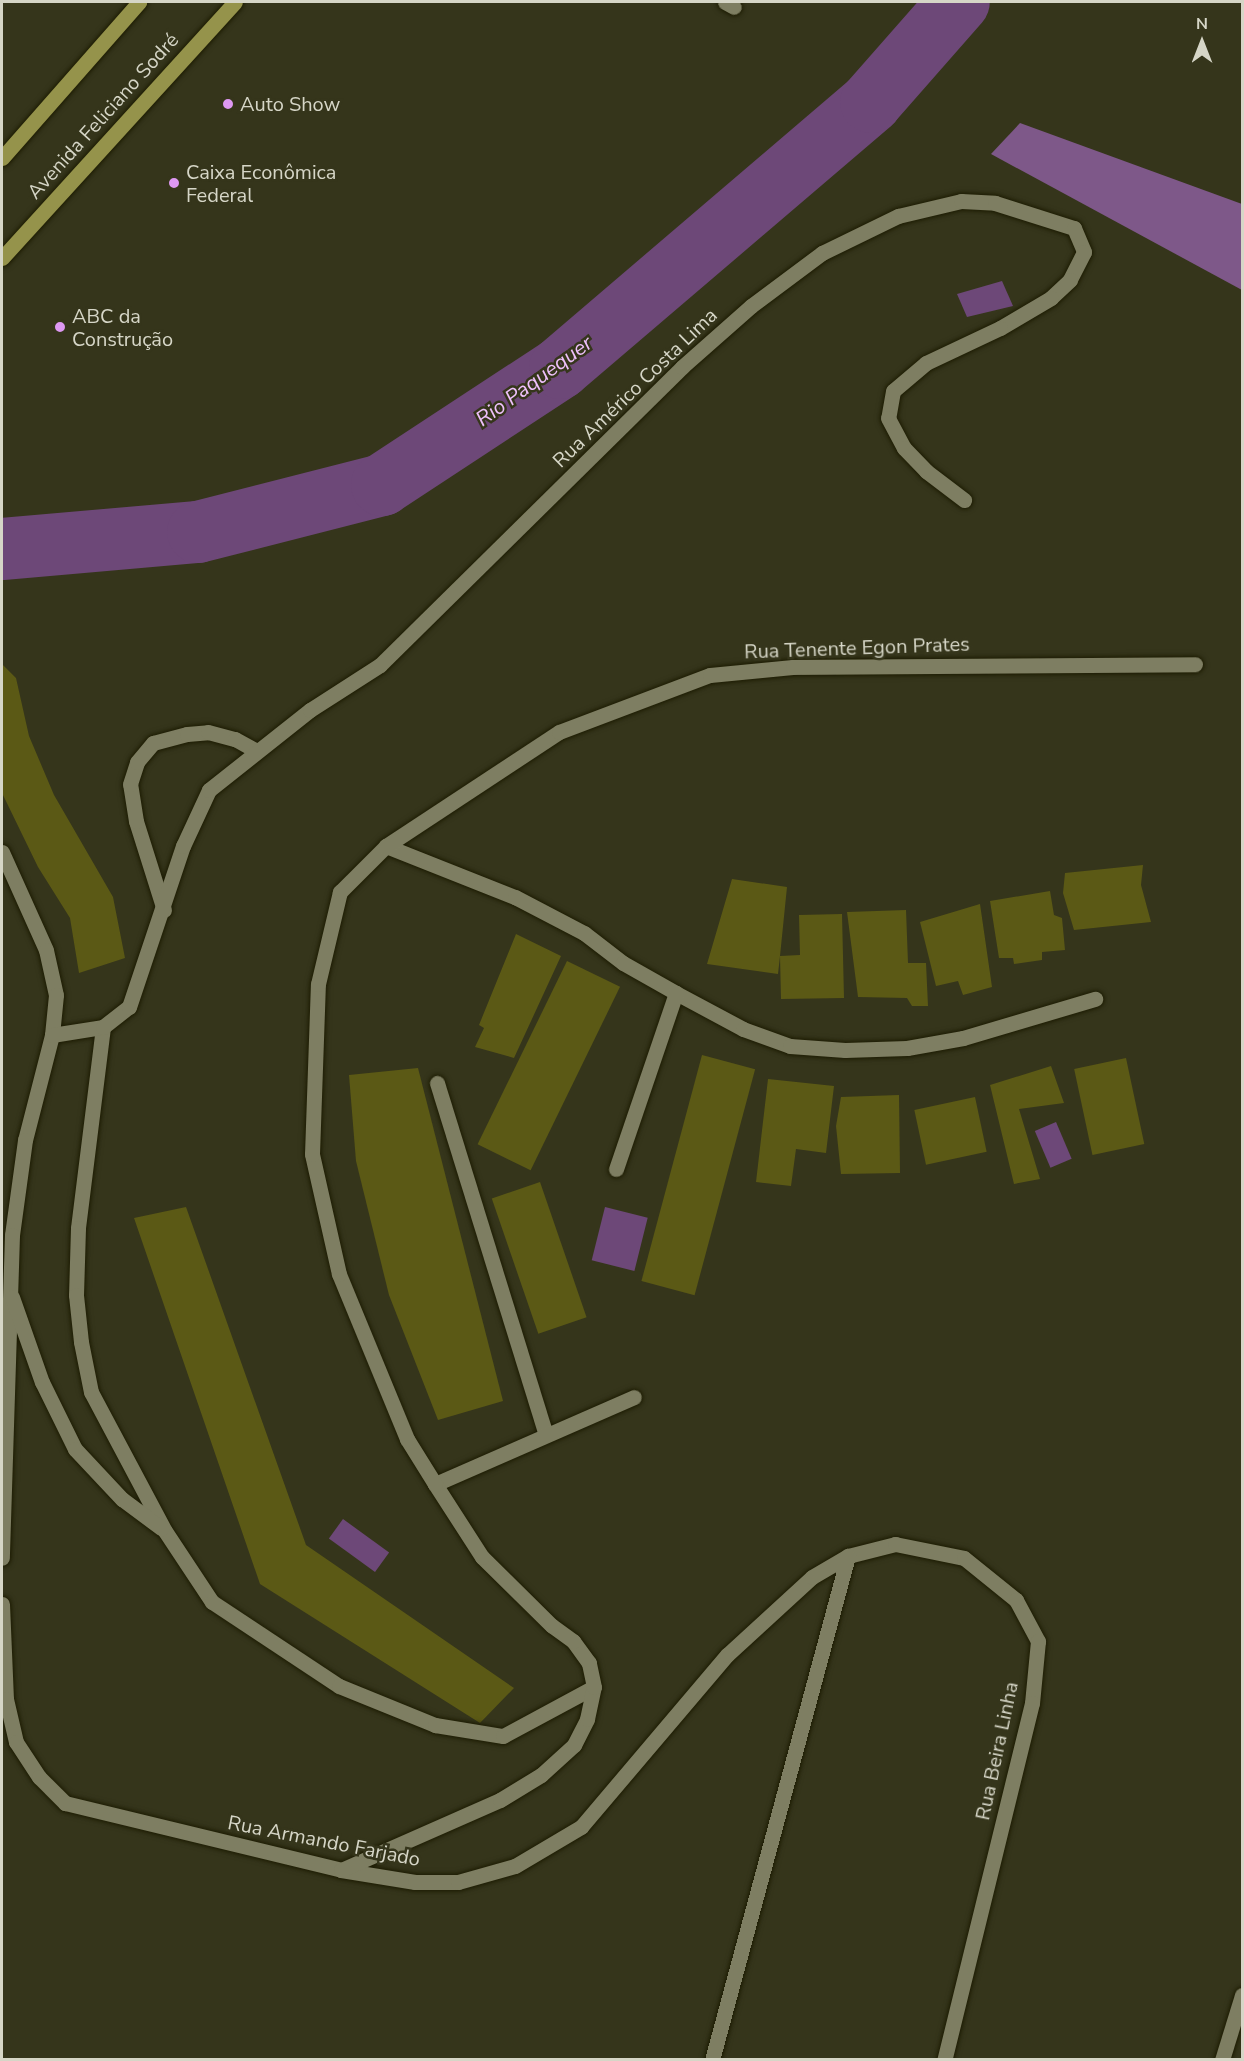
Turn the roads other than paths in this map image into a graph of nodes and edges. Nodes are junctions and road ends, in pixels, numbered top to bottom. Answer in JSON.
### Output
{"nodes":[{"id":1,"x":139,"y":2,"type":"edge"},
{"id":2,"x":235,"y":2,"type":"edge"},
{"id":3,"x":2,"y":158,"type":"edge"},
{"id":4,"x":2,"y":258,"type":"edge"},
{"id":5,"x":964,"y":500,"type":"dead end"},
{"id":6,"x":1195,"y":664,"type":"dead end"},
{"id":7,"x":257,"y":751,"type":"junction"},
{"id":8,"x":386,"y":846,"type":"junction"},
{"id":9,"x":2,"y":852,"type":"edge"},
{"id":10,"x":164,"y":910,"type":"junction"},
{"id":11,"x":676,"y":993,"type":"junction"},
{"id":12,"x":1095,"y":999,"type":"dead end"},
{"id":13,"x":103,"y":1026,"type":"junction"},
{"id":14,"x":52,"y":1035,"type":"junction"},
{"id":15,"x":437,"y":1083,"type":"dead end"},
{"id":16,"x":616,"y":1169,"type":"dead end"},
{"id":17,"x":9,"y":1288,"type":"junction"},
{"id":18,"x":634,"y":1397,"type":"dead end"},
{"id":19,"x":546,"y":1436,"type":"junction"},
{"id":20,"x":435,"y":1484,"type":"junction"},
{"id":21,"x":165,"y":1531,"type":"junction"},
{"id":22,"x":848,"y":1556,"type":"junction"},
{"id":23,"x":2,"y":1558,"type":"edge"},
{"id":24,"x":2,"y":1604,"type":"edge"},
{"id":25,"x":594,"y":1687,"type":"junction"},
{"id":26,"x":341,"y":1870,"type":"junction"},
{"id":27,"x":1242,"y":1995,"type":"edge"},
{"id":28,"x":712,"y":2060,"type":"edge"},
{"id":29,"x":944,"y":2060,"type":"edge"},
{"id":30,"x":1222,"y":2060,"type":"edge"}],
"edges":[{"from":1,"to":3,"type":"main road"},
{"from":2,"to":4,"type":"main road","name":"Avenida Feliciano Sodré"},
{"from":5,"to":7,"type":"street","name":"Rua Américo Costa Lima"},
{"from":6,"to":8,"type":"street","name":"Rua Tenente Egon Prates"},
{"from":7,"to":10,"type":"street","name":"Rua Américo Costa Lima"},
{"from":7,"to":10,"type":"street"},
{"from":8,"to":11,"type":"street"},
{"from":8,"to":20,"type":"street","name":"Rua Tenente Egon Prates"},
{"from":9,"to":14,"type":"street"},
{"from":10,"to":13,"type":"street","name":"Rua Américo Costa Lima"},
{"from":11,"to":12,"type":"street"},
{"from":11,"to":16,"type":"street"},
{"from":13,"to":14,"type":"street","name":"Rua Américo Costa Lima"},
{"from":13,"to":21,"type":"street"},
{"from":14,"to":17,"type":"street"},
{"from":15,"to":19,"type":"street"},
{"from":17,"to":21,"type":"street"},
{"from":17,"to":23,"type":"street"},
{"from":18,"to":19,"type":"street"},
{"from":19,"to":20,"type":"street"},
{"from":20,"to":25,"type":"street","name":"Rua Tenente Egon Prates"},
{"from":21,"to":25,"type":"street"},
{"from":22,"to":26,"type":"street","name":"Rua Armando Farjado"},
{"from":22,"to":28,"type":"street"},
{"from":22,"to":29,"type":"street","name":"Rua Beira Linha"},
{"from":24,"to":26,"type":"street","name":"Rua Armando Farjado"},
{"from":25,"to":26,"type":"street","name":"Rua Tenente Egon Prates"},
{"from":27,"to":30,"type":"street"}]}
